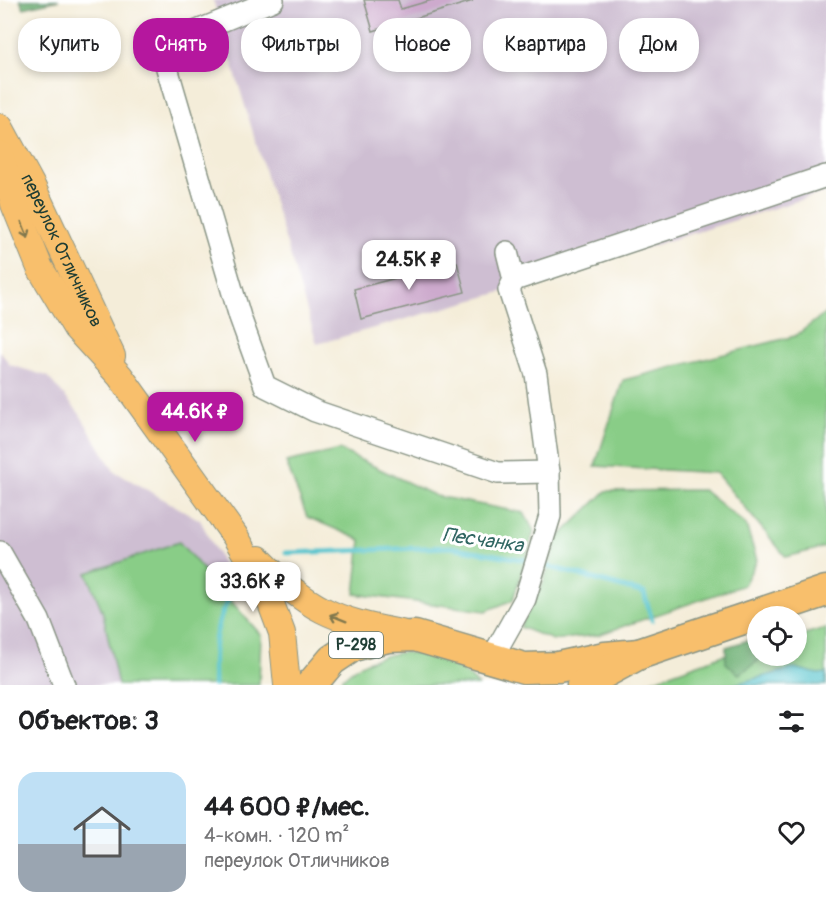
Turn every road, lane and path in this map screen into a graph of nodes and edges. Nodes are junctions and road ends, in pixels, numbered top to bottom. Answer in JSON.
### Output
{"nodes":[{"id":1,"x":273,"y":0,"type":"edge"},
{"id":2,"x":0,"y":127,"type":"edge"},
{"id":3,"x":0,"y":154,"type":"edge"},
{"id":4,"x":826,"y":176,"type":"edge"},
{"id":5,"x":507,"y":252,"type":"dead end"},
{"id":6,"x":514,"y":280,"type":"junction"},
{"id":7,"x":120,"y":376,"type":"junction"},
{"id":8,"x":549,"y":472,"type":"junction"},
{"id":9,"x":235,"y":536,"type":"junction"},
{"id":10,"x":0,"y":552,"type":"edge"},
{"id":11,"x":826,"y":591,"type":"edge"},
{"id":12,"x":415,"y":636,"type":"junction"},
{"id":13,"x":639,"y":654,"type":"junction"},
{"id":14,"x":481,"y":655,"type":"junction"},
{"id":15,"x":64,"y":685,"type":"edge"},
{"id":16,"x":287,"y":685,"type":"edge"},
{"id":17,"x":311,"y":685,"type":"edge"},
{"id":18,"x":501,"y":685,"type":"edge"},
{"id":19,"x":582,"y":685,"type":"edge"}],
"edges":[{"from":1,"to":8,"type":"lane"},
{"from":2,"to":7,"type":"main road","name":"переулок Отличников"},
{"from":3,"to":7,"type":"main road","name":"переулок Отличников","one_way":true},
{"from":4,"to":6,"type":"lane"},
{"from":5,"to":6,"type":"lane"},
{"from":6,"to":8,"type":"lane"},
{"from":7,"to":9,"type":"main road","name":"переулок Отличников"},
{"from":8,"to":14,"type":"lane"},
{"from":12,"to":9,"type":"main road","one_way":true},
{"from":9,"to":16,"type":"main road"},
{"from":10,"to":15,"type":"lane"},
{"from":11,"to":13,"type":"highway","number":"Р-298"},
{"from":12,"to":14,"type":"highway","number":"Р-298"},
{"from":12,"to":17,"type":"highway","number":"Р-298"},
{"from":13,"to":14,"type":"highway","number":"Р-298"},
{"from":13,"to":19,"type":"highway","number":"Р-298"},
{"from":14,"to":18,"type":"highway","number":"Р-298"}]}
